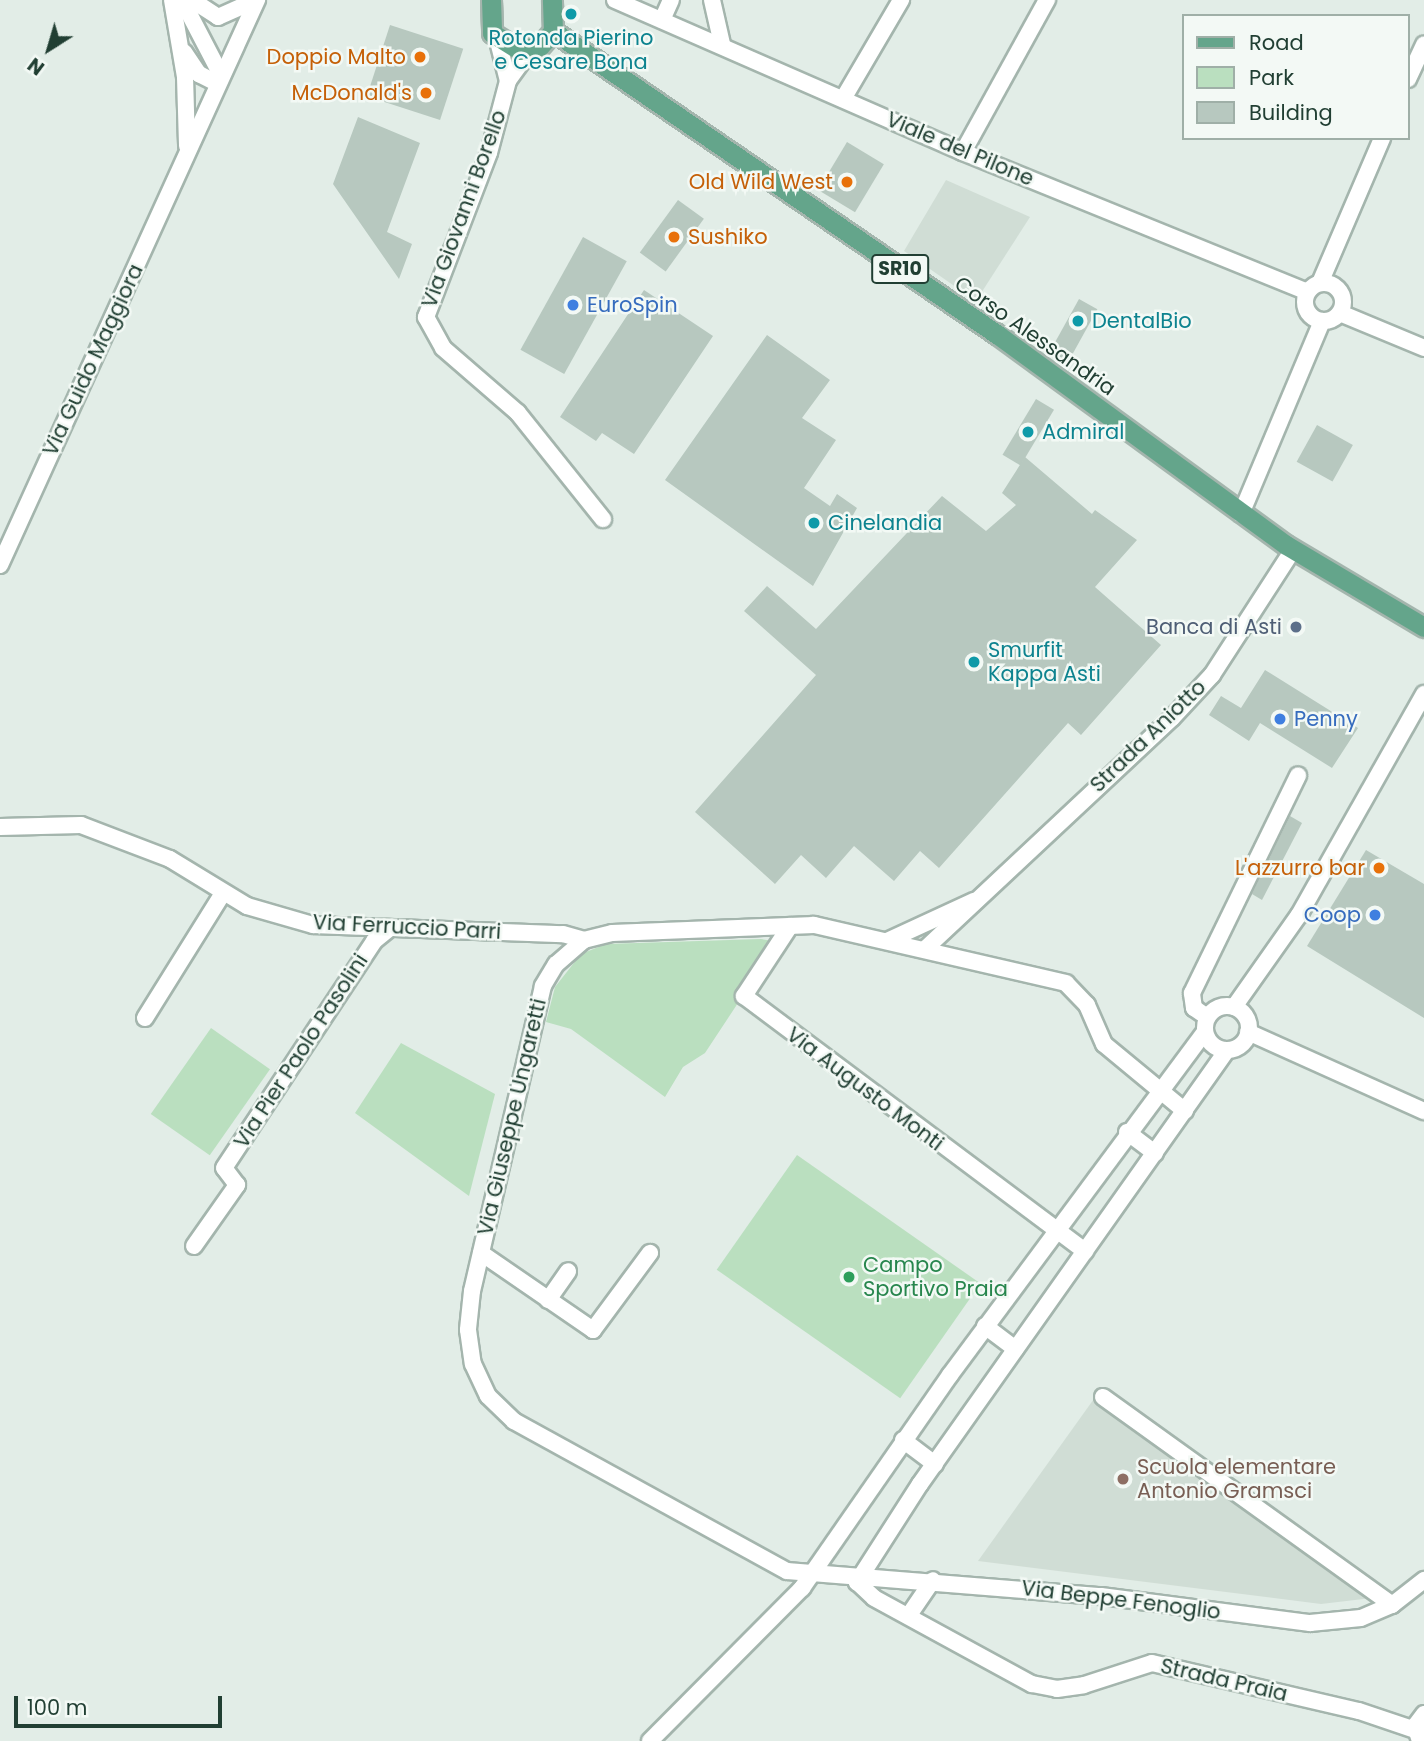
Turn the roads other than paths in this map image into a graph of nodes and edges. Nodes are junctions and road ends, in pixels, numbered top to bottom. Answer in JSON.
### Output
{"nodes":[{"id":1,"x":172,"y":0,"type":"edge"},
{"id":2,"x":182,"y":0,"type":"edge"},
{"id":3,"x":192,"y":0,"type":"edge"},
{"id":4,"x":256,"y":0,"type":"edge"},
{"id":5,"x":491,"y":0,"type":"edge"},
{"id":6,"x":552,"y":0,"type":"edge"},
{"id":7,"x":615,"y":0,"type":"edge"},
{"id":8,"x":671,"y":0,"type":"edge"},
{"id":9,"x":712,"y":0,"type":"edge"},
{"id":10,"x":901,"y":0,"type":"edge"},
{"id":11,"x":1047,"y":0,"type":"edge"},
{"id":12,"x":662,"y":20,"type":"junction"},
{"id":13,"x":553,"y":31,"type":"junction"},
{"id":14,"x":179,"y":40,"type":"junction"},
{"id":15,"x":498,"y":41,"type":"junction"},
{"id":16,"x":722,"y":44,"type":"junction"},
{"id":17,"x":1424,"y":44,"type":"edge"},
{"id":18,"x":530,"y":49,"type":"junction"},
{"id":19,"x":1410,"y":75,"type":"edge"},
{"id":20,"x":219,"y":79,"type":"junction"},
{"id":21,"x":508,"y":81,"type":"junction"},
{"id":22,"x":843,"y":99,"type":"junction"},
{"id":23,"x":1381,"y":140,"type":"edge"},
{"id":24,"x":962,"y":152,"type":"junction"},
{"id":25,"x":187,"y":156,"type":"junction"},
{"id":26,"x":1314,"y":288,"type":"junction"},
{"id":27,"x":1340,"y":313,"type":"junction"},
{"id":28,"x":1322,"y":321,"type":"junction"},
{"id":29,"x":1424,"y":348,"type":"edge"},
{"id":30,"x":1241,"y":514,"type":"junction"},
{"id":31,"x":603,"y":519,"type":"dead end"},
{"id":32,"x":1293,"y":550,"type":"junction"},
{"id":33,"x":0,"y":565,"type":"edge"},
{"id":34,"x":1424,"y":628,"type":"edge"},
{"id":35,"x":1424,"y":694,"type":"edge"},
{"id":36,"x":1298,"y":776,"type":"dead end"},
{"id":37,"x":0,"y":827,"type":"edge"},
{"id":38,"x":223,"y":893,"type":"junction"},
{"id":39,"x":977,"y":901,"type":"junction"},
{"id":40,"x":790,"y":926,"type":"junction"},
{"id":41,"x":389,"y":929,"type":"junction"},
{"id":42,"x":584,"y":940,"type":"junction"},
{"id":43,"x":887,"y":941,"type":"junction"},
{"id":44,"x":925,"y":949,"type":"junction"},
{"id":45,"x":1234,"y":1007,"type":"junction"},
{"id":46,"x":145,"y":1018,"type":"dead end"},
{"id":47,"x":1206,"y":1025,"type":"junction"},
{"id":48,"x":1248,"y":1032,"type":"junction"},
{"id":49,"x":1227,"y":1050,"type":"junction"},
{"id":50,"x":1156,"y":1092,"type":"junction"},
{"id":51,"x":1185,"y":1111,"type":"junction"},
{"id":52,"x":1424,"y":1111,"type":"edge"},
{"id":53,"x":1127,"y":1132,"type":"junction"},
{"id":54,"x":1155,"y":1153,"type":"junction"},
{"id":55,"x":1055,"y":1231,"type":"junction"},
{"id":56,"x":194,"y":1246,"type":"dead end"},
{"id":57,"x":1085,"y":1251,"type":"junction"},
{"id":58,"x":481,"y":1253,"type":"junction"},
{"id":59,"x":650,"y":1253,"type":"dead end"},
{"id":60,"x":568,"y":1271,"type":"dead end"},
{"id":61,"x":548,"y":1300,"type":"junction"},
{"id":62,"x":985,"y":1326,"type":"junction"},
{"id":63,"x":1015,"y":1349,"type":"junction"},
{"id":64,"x":1103,"y":1396,"type":"dead end"},
{"id":65,"x":903,"y":1440,"type":"junction"},
{"id":66,"x":934,"y":1464,"type":"junction"},
{"id":67,"x":807,"y":1573,"type":"junction"},
{"id":68,"x":857,"y":1575,"type":"junction"},
{"id":69,"x":933,"y":1580,"type":"junction"},
{"id":70,"x":1424,"y":1580,"type":"edge"},
{"id":71,"x":1392,"y":1605,"type":"junction"},
{"id":72,"x":909,"y":1615,"type":"junction"},
{"id":73,"x":1424,"y":1714,"type":"edge"},
{"id":74,"x":1417,"y":1735,"type":"edge"},
{"id":75,"x":650,"y":1741,"type":"edge"}],
"edges":[{"from":1,"to":14,"type":"street","name":"Via Guido Maggiora"},
{"from":2,"to":20,"type":"street"},
{"from":3,"to":4,"type":"street","name":"Via Guido Maggiora"},
{"from":4,"to":20,"type":"street","name":"Via Guido Maggiora"},
{"from":5,"to":15,"type":"main road"},
{"from":6,"to":13,"type":"main road"},
{"from":7,"to":12,"type":"street","name":"Viale del Pilone"},
{"from":8,"to":12,"type":"street"},
{"from":9,"to":16,"type":"street"},
{"from":10,"to":22,"type":"street"},
{"from":11,"to":24,"type":"street"},
{"from":12,"to":16,"type":"street","name":"Viale del Pilone"},
{"from":13,"to":18,"type":"main road"},
{"from":13,"to":30,"type":"main road","name":"Corso Alessandria","number":"SR10"},
{"from":14,"to":20,"type":"street","name":"Via Guido Maggiora"},
{"from":14,"to":25,"type":"street","name":"Via Guido Maggiora"},
{"from":15,"to":18,"type":"main road"},
{"from":15,"to":21,"type":"street","name":"Via Giovanni Borello"},
{"from":16,"to":22,"type":"street","name":"Viale del Pilone"},
{"from":17,"to":19,"type":"street"},
{"from":18,"to":21,"type":"street","name":"Via Giovanni Borello"},
{"from":20,"to":25,"type":"street","name":"Via Guido Maggiora"},
{"from":21,"to":31,"type":"street","name":"Via Giovanni Borello"},
{"from":22,"to":24,"type":"street","name":"Viale del Pilone"},
{"from":23,"to":26,"type":"street"},
{"from":24,"to":26,"type":"street","name":"Viale del Pilone"},
{"from":25,"to":33,"type":"street","name":"Via Guido Maggiora"},
{"from":26,"to":27,"type":"street","name":"Viale del Pilone"},
{"from":26,"to":28,"type":"street"},
{"from":27,"to":28,"type":"street"},
{"from":27,"to":29,"type":"street"},
{"from":28,"to":30,"type":"street"},
{"from":30,"to":32,"type":"main road","name":"Corso Alessandria","number":"SR10"},
{"from":32,"to":34,"type":"main road","name":"Corso Alessandria","number":"SR10"},
{"from":32,"to":39,"type":"street","name":"Strada Aniotto"},
{"from":35,"to":45,"type":"street"},
{"from":36,"to":47,"type":"street"},
{"from":37,"to":38,"type":"street","name":"Via Ferruccio Parri"},
{"from":38,"to":41,"type":"street","name":"Via Ferruccio Parri"},
{"from":38,"to":46,"type":"street"},
{"from":39,"to":43,"type":"street","name":"Strada Aniotto"},
{"from":39,"to":44,"type":"street","name":"Strada Aniotto"},
{"from":40,"to":42,"type":"street","name":"Via Giuseppe Ungaretti"},
{"from":40,"to":43,"type":"street","name":"Via Giuseppe Ungaretti"},
{"from":40,"to":55,"type":"street","name":"Via Augusto Monti"},
{"from":41,"to":42,"type":"street","name":"Via Ferruccio Parri"},
{"from":41,"to":56,"type":"street","name":"Via Pier Paolo Pasolini"},
{"from":42,"to":58,"type":"street","name":"Via Giuseppe Ungaretti"},
{"from":43,"to":44,"type":"street","name":"Via Giuseppe Ungaretti"},
{"from":44,"to":50,"type":"street","name":"Via Giuseppe Ungaretti"},
{"from":45,"to":47,"type":"street"},
{"from":45,"to":48,"type":"street"},
{"from":47,"to":49,"type":"street"},
{"from":47,"to":50,"type":"street"},
{"from":48,"to":49,"type":"street"},
{"from":48,"to":52,"type":"street"},
{"from":49,"to":51,"type":"street"},
{"from":50,"to":51,"type":"street","name":"Via Giuseppe Ungaretti"},
{"from":50,"to":53,"type":"street"},
{"from":51,"to":54,"type":"street"},
{"from":53,"to":54,"type":"street"},
{"from":53,"to":55,"type":"street"},
{"from":54,"to":57,"type":"street"},
{"from":55,"to":57,"type":"street","name":"Via Augusto Monti"},
{"from":55,"to":62,"type":"street"},
{"from":57,"to":63,"type":"street"},
{"from":58,"to":61,"type":"street"},
{"from":58,"to":67,"type":"street","name":"Via Giuseppe Ungaretti"},
{"from":59,"to":61,"type":"street"},
{"from":60,"to":61,"type":"street"},
{"from":62,"to":63,"type":"street"},
{"from":62,"to":65,"type":"street"},
{"from":63,"to":66,"type":"street"},
{"from":64,"to":71,"type":"street"},
{"from":65,"to":66,"type":"street"},
{"from":65,"to":67,"type":"street"},
{"from":66,"to":68,"type":"street"},
{"from":67,"to":68,"type":"street","name":"Via Beppe Fenoglio"},
{"from":67,"to":75,"type":"street"},
{"from":68,"to":69,"type":"street","name":"Via Beppe Fenoglio"},
{"from":68,"to":72,"type":"street","name":"Strada Praia"},
{"from":69,"to":71,"type":"street","name":"Via Beppe Fenoglio"},
{"from":69,"to":72,"type":"street"},
{"from":70,"to":71,"type":"street","name":"Via Beppe Fenoglio"},
{"from":72,"to":74,"type":"street","name":"Strada Praia"},
{"from":73,"to":74,"type":"street"}]}
